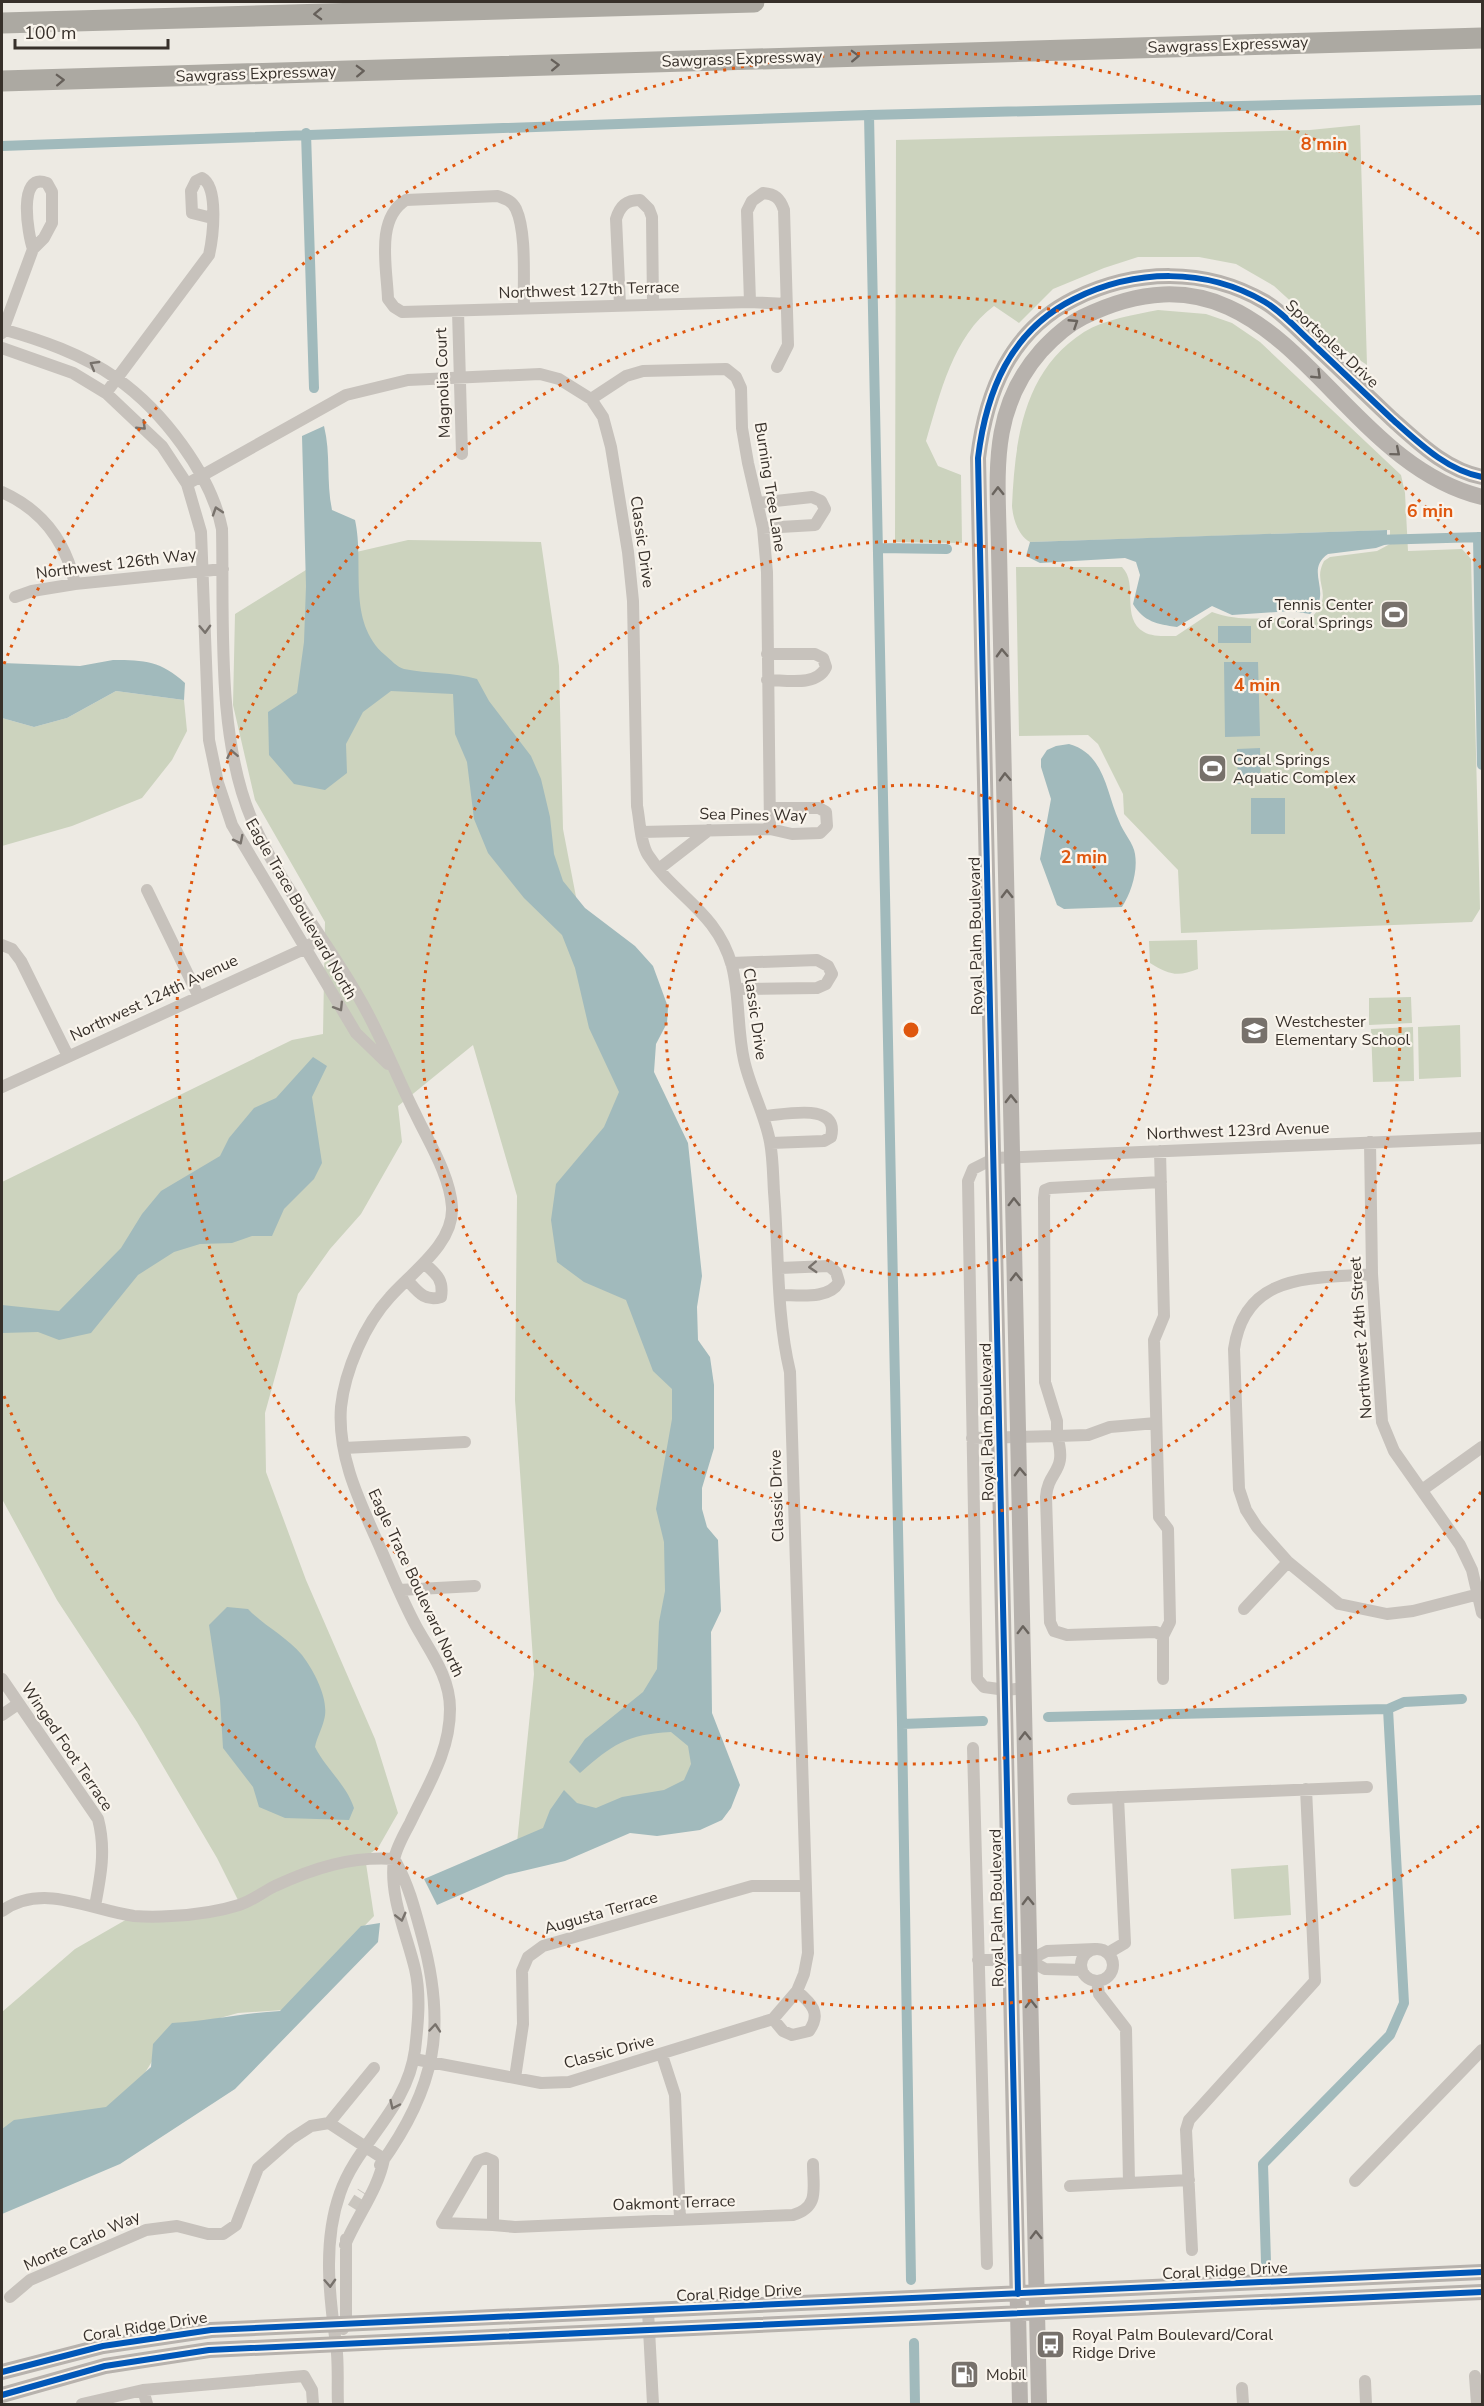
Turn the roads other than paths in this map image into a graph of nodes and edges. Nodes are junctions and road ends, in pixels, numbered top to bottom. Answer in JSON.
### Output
{"nodes":[{"id":1,"x":754,"y":2,"type":"edge"},
{"id":2,"x":2,"y":23,"type":"edge"},
{"id":3,"x":1482,"y":38,"type":"edge"},
{"id":4,"x":2,"y":81,"type":"edge"},
{"id":5,"x":212,"y":218,"type":"dead end"},
{"id":6,"x":33,"y":249,"type":"junction"},
{"id":7,"x":750,"y":302,"type":"junction"},
{"id":8,"x":787,"y":303,"type":"junction"},
{"id":9,"x":653,"y":304,"type":"junction"},
{"id":10,"x":620,"y":305,"type":"junction"},
{"id":11,"x":524,"y":308,"type":"junction"},
{"id":12,"x":458,"y":311,"type":"junction"},
{"id":13,"x":2,"y":331,"type":"edge"},
{"id":14,"x":2,"y":348,"type":"edge"},
{"id":15,"x":777,"y":367,"type":"dead end"},
{"id":16,"x":460,"y":376,"type":"junction"},
{"id":17,"x":117,"y":378,"type":"junction"},
{"id":18,"x":106,"y":393,"type":"junction"},
{"id":19,"x":591,"y":399,"type":"junction"},
{"id":20,"x":462,"y":454,"type":"dead end"},
{"id":21,"x":202,"y":475,"type":"junction"},
{"id":22,"x":1482,"y":477,"type":"edge"},
{"id":23,"x":187,"y":484,"type":"junction"},
{"id":24,"x":2,"y":492,"type":"edge"},
{"id":25,"x":1482,"y":497,"type":"edge"},
{"id":26,"x":758,"y":503,"type":"junction"},
{"id":27,"x":763,"y":528,"type":"junction"},
{"id":28,"x":980,"y":550,"type":"joint"},
{"id":29,"x":999,"y":550,"type":"joint"},
{"id":30,"x":223,"y":569,"type":"junction"},
{"id":31,"x":203,"y":570,"type":"junction"},
{"id":32,"x":75,"y":584,"type":"junction"},
{"id":33,"x":15,"y":597,"type":"dead end"},
{"id":34,"x":766,"y":654,"type":"junction"},
{"id":35,"x":766,"y":680,"type":"junction"},
{"id":36,"x":772,"y":808,"type":"junction"},
{"id":37,"x":709,"y":830,"type":"junction"},
{"id":38,"x":770,"y":830,"type":"junction"},
{"id":39,"x":641,"y":832,"type":"junction"},
{"id":40,"x":660,"y":868,"type":"junction"},
{"id":41,"x":147,"y":890,"type":"dead end"},
{"id":42,"x":320,"y":938,"type":"junction"},
{"id":43,"x":2,"y":945,"type":"edge"},
{"id":44,"x":304,"y":949,"type":"junction"},
{"id":45,"x":731,"y":963,"type":"junction"},
{"id":46,"x":737,"y":989,"type":"junction"},
{"id":47,"x":198,"y":995,"type":"junction"},
{"id":48,"x":68,"y":1056,"type":"junction"},
{"id":49,"x":393,"y":1069,"type":"junction"},
{"id":50,"x":2,"y":1087,"type":"edge"},
{"id":51,"x":763,"y":1116,"type":"junction"},
{"id":52,"x":1482,"y":1138,"type":"edge"},
{"id":53,"x":1370,"y":1142,"type":"junction"},
{"id":54,"x":771,"y":1143,"type":"junction"},
{"id":55,"x":1160,"y":1151,"type":"junction"},
{"id":56,"x":1013,"y":1157,"type":"junction"},
{"id":57,"x":995,"y":1158,"type":"junction"},
{"id":58,"x":1161,"y":1182,"type":"junction"},
{"id":59,"x":424,"y":1263,"type":"junction"},
{"id":60,"x":780,"y":1268,"type":"junction"},
{"id":61,"x":1372,"y":1274,"type":"junction"},
{"id":62,"x":408,"y":1281,"type":"junction"},
{"id":63,"x":780,"y":1295,"type":"junction"},
{"id":64,"x":1156,"y":1424,"type":"junction"},
{"id":65,"x":1019,"y":1436,"type":"junction"},
{"id":66,"x":1057,"y":1436,"type":"junction"},
{"id":67,"x":1001,"y":1437,"type":"junction"},
{"id":68,"x":972,"y":1438,"type":"junction"},
{"id":69,"x":465,"y":1442,"type":"dead end"},
{"id":70,"x":1482,"y":1447,"type":"edge"},
{"id":71,"x":344,"y":1448,"type":"junction"},
{"id":72,"x":1422,"y":1490,"type":"junction"},
{"id":73,"x":1288,"y":1562,"type":"junction"},
{"id":74,"x":475,"y":1586,"type":"dead end"},
{"id":75,"x":399,"y":1590,"type":"junction"},
{"id":76,"x":1479,"y":1594,"type":"junction"},
{"id":77,"x":1244,"y":1609,"type":"dead end"},
{"id":78,"x":1482,"y":1613,"type":"edge"},
{"id":79,"x":1163,"y":1636,"type":"junction"},
{"id":80,"x":2,"y":1679,"type":"edge"},
{"id":81,"x":1163,"y":1679,"type":"dead end"},
{"id":82,"x":1024,"y":1688,"type":"junction"},
{"id":83,"x":1006,"y":1690,"type":"junction"},
{"id":84,"x":18,"y":1704,"type":"junction"},
{"id":85,"x":2,"y":1715,"type":"edge"},
{"id":86,"x":974,"y":1748,"type":"dead end"},
{"id":87,"x":1366,"y":1787,"type":"dead end"},
{"id":88,"x":1306,"y":1789,"type":"junction"},
{"id":89,"x":1118,"y":1797,"type":"junction"},
{"id":90,"x":1073,"y":1799,"type":"dead end"},
{"id":91,"x":394,"y":1859,"type":"junction"},
{"id":92,"x":806,"y":1886,"type":"junction"},
{"id":93,"x":95,"y":1906,"type":"junction"},
{"id":94,"x":2,"y":1911,"type":"edge"},
{"id":95,"x":1095,"y":1949,"type":"junction"},
{"id":96,"x":1108,"y":1953,"type":"junction"},
{"id":97,"x":978,"y":1960,"type":"junction"},
{"id":98,"x":1012,"y":1960,"type":"junction"},
{"id":99,"x":1029,"y":1960,"type":"junction"},
{"id":100,"x":1082,"y":1970,"type":"junction"},
{"id":101,"x":1097,"y":1981,"type":"junction"},
{"id":102,"x":797,"y":1991,"type":"junction"},
{"id":103,"x":773,"y":2019,"type":"junction"},
{"id":104,"x":1482,"y":2050,"type":"edge"},
{"id":105,"x":662,"y":2055,"type":"junction"},
{"id":106,"x":414,"y":2059,"type":"junction"},
{"id":107,"x":432,"y":2062,"type":"junction"},
{"id":108,"x":374,"y":2068,"type":"dead end"},
{"id":109,"x":516,"y":2078,"type":"junction"},
{"id":110,"x":330,"y":2123,"type":"junction"},
{"id":111,"x":367,"y":2147,"type":"junction"},
{"id":112,"x":384,"y":2159,"type":"junction"},
{"id":113,"x":813,"y":2164,"type":"dead end"},
{"id":114,"x":1189,"y":2180,"type":"junction"},
{"id":115,"x":1355,"y":2181,"type":"dead end"},
{"id":116,"x":1130,"y":2183,"type":"junction"},
{"id":117,"x":1070,"y":2186,"type":"dead end"},
{"id":118,"x":363,"y":2192,"type":"tunnel mouth"},
{"id":119,"x":353,"y":2208,"type":"tunnel mouth"},
{"id":120,"x":680,"y":2219,"type":"junction"},
{"id":121,"x":493,"y":2225,"type":"junction"},
{"id":122,"x":345,"y":2245,"type":"junction"},
{"id":123,"x":1192,"y":2250,"type":"dead end"},
{"id":124,"x":987,"y":2264,"type":"dead end"},
{"id":125,"x":1482,"y":2272,"type":"edge"},
{"id":126,"x":1452,"y":2274,"type":"junction"},
{"id":127,"x":1482,"y":2292,"type":"edge"},
{"id":128,"x":1037,"y":2293,"type":"junction"},
{"id":129,"x":1453,"y":2293,"type":"junction"},
{"id":130,"x":1018,"y":2294,"type":"junction"},
{"id":131,"x":10,"y":2297,"type":"dead end"},
{"id":132,"x":648,"y":2311,"type":"junction"},
{"id":133,"x":1018,"y":2313,"type":"junction"},
{"id":134,"x":1037,"y":2313,"type":"junction"},
{"id":135,"x":339,"y":2323,"type":"junction"},
{"id":136,"x":649,"y":2331,"type":"junction"},
{"id":137,"x":336,"y":2344,"type":"junction"},
{"id":138,"x":2,"y":2372,"type":"edge"},
{"id":139,"x":1475,"y":2376,"type":"dead end"},
{"id":140,"x":1365,"y":2381,"type":"dead end"},
{"id":141,"x":1242,"y":2388,"type":"dead end"},
{"id":142,"x":143,"y":2390,"type":"junction"},
{"id":143,"x":2,"y":2395,"type":"edge"},
{"id":144,"x":82,"y":2404,"type":"edge"},
{"id":145,"x":147,"y":2404,"type":"edge"},
{"id":146,"x":313,"y":2404,"type":"edge"},
{"id":147,"x":338,"y":2404,"type":"edge"},
{"id":148,"x":653,"y":2404,"type":"edge"},
{"id":149,"x":1020,"y":2404,"type":"edge"},
{"id":150,"x":1039,"y":2404,"type":"edge"},
{"id":151,"x":1243,"y":2404,"type":"edge"},
{"id":152,"x":1366,"y":2404,"type":"edge"},
{"id":153,"x":1477,"y":2404,"type":"edge"}],
"edges":[{"from":1,"to":2,"type":"highway","one_way":true},
{"from":4,"to":3,"type":"highway","name":"Sawgrass Expressway","one_way":true},
{"from":5,"to":17,"type":"street"},
{"from":6,"to":6,"type":"street"},
{"from":6,"to":13,"type":"street"},
{"from":7,"to":8,"type":"street","name":"Northwest 127th Terrace"},
{"from":7,"to":8,"type":"street"},
{"from":7,"to":9,"type":"street","name":"Northwest 127th Terrace"},
{"from":8,"to":15,"type":"street"},
{"from":9,"to":10,"type":"street","name":"Northwest 127th Terrace"},
{"from":9,"to":10,"type":"street"},
{"from":10,"to":11,"type":"street","name":"Northwest 127th Terrace"},
{"from":11,"to":12,"type":"street","name":"Northwest 127th Terrace"},
{"from":11,"to":12,"type":"street","name":"Northwest 127th Terrace"},
{"from":12,"to":16,"type":"street","name":"Magnolia Court"},
{"from":17,"to":13,"type":"street","name":"Eagle Trace Boulevard North","one_way":true},
{"from":14,"to":18,"type":"street","name":"Eagle Trace Boulevard North"},
{"from":16,"to":19,"type":"street","name":"Classic Drive"},
{"from":16,"to":20,"type":"street","name":"Magnolia Court"},
{"from":16,"to":21,"type":"street","name":"Classic Drive"},
{"from":17,"to":18,"type":"street"},
{"from":17,"to":21,"type":"street","name":"Eagle Trace Boulevard North"},
{"from":18,"to":23,"type":"street","name":"Eagle Trace Boulevard North","one_way":true},
{"from":19,"to":26,"type":"street","name":"Burning Tree Lane"},
{"from":19,"to":39,"type":"street","name":"Classic Drive"},
{"from":21,"to":23,"type":"street","name":"Classic Drive"},
{"from":30,"to":21,"type":"street","name":"Eagle Trace Boulevard North","one_way":true},
{"from":22,"to":28,"type":"street","name":"Sportsplex Drive"},
{"from":23,"to":31,"type":"street","name":"Eagle Trace Boulevard North"},
{"from":24,"to":32,"type":"street"},
{"from":29,"to":25,"type":"street","name":"Sportsplex Drive","one_way":true},
{"from":26,"to":27,"type":"street","name":"Burning Tree Lane"},
{"from":26,"to":27,"type":"street"},
{"from":27,"to":34,"type":"street","name":"Burning Tree Lane"},
{"from":28,"to":57,"type":"street","name":"Royal Palm Boulevard"},
{"from":56,"to":29,"type":"street","name":"Royal Palm Boulevard","one_way":true},
{"from":30,"to":31,"type":"street","name":"Northwest 126th Way"},
{"from":42,"to":30,"type":"street","name":"Eagle Trace Boulevard North","one_way":true},
{"from":31,"to":32,"type":"street","name":"Northwest 126th Way"},
{"from":31,"to":44,"type":"street","name":"Eagle Trace Boulevard North","one_way":true},
{"from":32,"to":33,"type":"street","name":"Northwest 126th Way"},
{"from":34,"to":35,"type":"street","name":"Burning Tree Lane"},
{"from":34,"to":35,"type":"street"},
{"from":35,"to":36,"type":"street","name":"Burning Tree Lane"},
{"from":36,"to":38,"type":"street","name":"Burning Tree Lane"},
{"from":36,"to":38,"type":"street","name":"Sea Pines Way"},
{"from":37,"to":38,"type":"street","name":"Sea Pines Way"},
{"from":37,"to":39,"type":"street","name":"Sea Pines Way"},
{"from":37,"to":40,"type":"street"},
{"from":39,"to":40,"type":"street","name":"Classic Drive"},
{"from":40,"to":45,"type":"street","name":"Classic Drive"},
{"from":41,"to":47,"type":"street"},
{"from":42,"to":44,"type":"street","name":"Northwest 124th Avenue"},
{"from":42,"to":49,"type":"street","name":"Eagle Trace Boulevard North"},
{"from":43,"to":48,"type":"street"},
{"from":44,"to":47,"type":"street","name":"Northwest 124th Avenue"},
{"from":44,"to":49,"type":"street","name":"Eagle Trace Boulevard North","one_way":true},
{"from":45,"to":46,"type":"street","name":"Classic Drive"},
{"from":45,"to":46,"type":"street"},
{"from":46,"to":51,"type":"street","name":"Classic Drive"},
{"from":47,"to":48,"type":"street","name":"Northwest 124th Avenue"},
{"from":48,"to":50,"type":"street","name":"Northwest 124th Avenue"},
{"from":49,"to":59,"type":"street","name":"Eagle Trace Boulevard North"},
{"from":51,"to":54,"type":"street","name":"Classic Drive"},
{"from":51,"to":54,"type":"street"},
{"from":52,"to":53,"type":"street","name":"Northwest 123rd Avenue"},
{"from":53,"to":55,"type":"street","name":"Northwest 123rd Avenue"},
{"from":53,"to":61,"type":"street","name":"Northwest 24th Street"},
{"from":54,"to":60,"type":"street","name":"Classic Drive"},
{"from":55,"to":56,"type":"street","name":"Northwest 123rd Avenue"},
{"from":55,"to":58,"type":"street"},
{"from":56,"to":57,"type":"street","name":"Northwest 123rd Avenue"},
{"from":65,"to":56,"type":"street","name":"Royal Palm Boulevard","one_way":true},
{"from":57,"to":67,"type":"street","name":"Royal Palm Boulevard"},
{"from":57,"to":68,"type":"street"},
{"from":58,"to":64,"type":"street"},
{"from":58,"to":66,"type":"street"},
{"from":59,"to":62,"type":"street","name":"Eagle Trace Boulevard North"},
{"from":59,"to":62,"type":"street"},
{"from":60,"to":63,"type":"street","name":"Classic Drive"},
{"from":63,"to":60,"type":"street","one_way":true},
{"from":61,"to":72,"type":"street","name":"Northwest 24th Street"},
{"from":61,"to":73,"type":"street"},
{"from":62,"to":71,"type":"street","name":"Eagle Trace Boulevard North"},
{"from":63,"to":92,"type":"street","name":"Classic Drive"},
{"from":64,"to":66,"type":"street"},
{"from":64,"to":79,"type":"street"},
{"from":65,"to":66,"type":"street"},
{"from":65,"to":67,"type":"street"},
{"from":82,"to":65,"type":"street","name":"Royal Palm Boulevard","one_way":true},
{"from":66,"to":79,"type":"street"},
{"from":67,"to":68,"type":"street"},
{"from":67,"to":83,"type":"street","name":"Royal Palm Boulevard"},
{"from":68,"to":83,"type":"street"},
{"from":69,"to":71,"type":"street"},
{"from":70,"to":72,"type":"street"},
{"from":71,"to":75,"type":"street","name":"Eagle Trace Boulevard North"},
{"from":72,"to":76,"type":"street","name":"Northwest 24th Street"},
{"from":73,"to":76,"type":"street"},
{"from":73,"to":77,"type":"street"},
{"from":74,"to":75,"type":"street"},
{"from":75,"to":91,"type":"street","name":"Eagle Trace Boulevard North"},
{"from":76,"to":78,"type":"street","name":"Northwest 24th Street"},
{"from":79,"to":81,"type":"street"},
{"from":80,"to":84,"type":"street","name":"Winged Foot Terrace"},
{"from":82,"to":83,"type":"street"},
{"from":99,"to":82,"type":"street","name":"Royal Palm Boulevard","one_way":true},
{"from":83,"to":98,"type":"street","name":"Royal Palm Boulevard"},
{"from":84,"to":85,"type":"street"},
{"from":84,"to":93,"type":"street","name":"Winged Foot Terrace"},
{"from":86,"to":97,"type":"street"},
{"from":87,"to":88,"type":"street"},
{"from":88,"to":89,"type":"street"},
{"from":88,"to":114,"type":"street"},
{"from":89,"to":90,"type":"street"},
{"from":89,"to":96,"type":"street"},
{"from":91,"to":93,"type":"street"},
{"from":91,"to":106,"type":"street","name":"Eagle Trace Boulevard North","one_way":true},
{"from":107,"to":91,"type":"street","name":"Eagle Trace Boulevard North","one_way":true},
{"from":92,"to":102,"type":"street","name":"Classic Drive"},
{"from":92,"to":109,"type":"street","name":"Augusta Terrace"},
{"from":93,"to":94,"type":"street"},
{"from":95,"to":96,"type":"street"},
{"from":95,"to":99,"type":"street"},
{"from":95,"to":100,"type":"street"},
{"from":96,"to":101,"type":"street"},
{"from":97,"to":98,"type":"street"},
{"from":97,"to":124,"type":"street"},
{"from":98,"to":99,"type":"street"},
{"from":98,"to":130,"type":"street","name":"Royal Palm Boulevard"},
{"from":99,"to":100,"type":"street"},
{"from":128,"to":99,"type":"street","name":"Royal Palm Boulevard","one_way":true},
{"from":100,"to":101,"type":"street"},
{"from":101,"to":116,"type":"street"},
{"from":102,"to":103,"type":"street","name":"Classic Drive"},
{"from":102,"to":103,"type":"street"},
{"from":103,"to":105,"type":"street","name":"Classic Drive"},
{"from":104,"to":115,"type":"street"},
{"from":105,"to":109,"type":"street","name":"Classic Drive"},
{"from":105,"to":120,"type":"street"},
{"from":106,"to":107,"type":"street","name":"Classic Drive"},
{"from":106,"to":111,"type":"street","name":"Eagle Trace Boulevard North","one_way":true},
{"from":107,"to":109,"type":"street","name":"Classic Drive"},
{"from":107,"to":112,"type":"street","name":"Eagle Trace Boulevard North"},
{"from":108,"to":110,"type":"street"},
{"from":110,"to":111,"type":"street"},
{"from":110,"to":131,"type":"street","name":"Monte Carlo Way"},
{"from":111,"to":112,"type":"street"},
{"from":111,"to":135,"type":"street","name":"Eagle Trace Boulevard North","one_way":true},
{"from":112,"to":118,"type":"street","name":"Eagle Trace Boulevard North"},
{"from":112,"to":122,"type":"street","name":"Eagle Trace Boulevard North"},
{"from":113,"to":120,"type":"street","name":"Oakmont Terrace"},
{"from":114,"to":116,"type":"street"},
{"from":114,"to":123,"type":"street"},
{"from":116,"to":117,"type":"street"},
{"from":119,"to":122,"type":"street","name":"Eagle Trace Boulevard North"},
{"from":120,"to":121,"type":"street","name":"Oakmont Terrace"},
{"from":121,"to":121,"type":"street","name":"Oakmont Terrace"},
{"from":122,"to":135,"type":"street","name":"Eagle Trace Boulevard North"},
{"from":125,"to":126,"type":"street","name":"Coral Ridge Drive"},
{"from":126,"to":128,"type":"street","name":"Coral Ridge Drive"},
{"from":126,"to":129,"type":"street"},
{"from":127,"to":129,"type":"street","name":"Coral Ridge Drive"},
{"from":128,"to":130,"type":"street","name":"Coral Ridge Drive"},
{"from":128,"to":134,"type":"street","name":"Royal Palm Boulevard"},
{"from":129,"to":134,"type":"street","name":"Coral Ridge Drive"},
{"from":130,"to":132,"type":"street","name":"Coral Ridge Drive"},
{"from":130,"to":133,"type":"street","name":"Royal Palm Boulevard"},
{"from":132,"to":135,"type":"street","name":"Coral Ridge Drive"},
{"from":132,"to":136,"type":"street"},
{"from":133,"to":134,"type":"street","name":"Coral Ridge Drive"},
{"from":133,"to":136,"type":"street","name":"Coral Ridge Drive"},
{"from":133,"to":149,"type":"street","name":"Royal Palm Boulevard"},
{"from":134,"to":150,"type":"street","name":"Royal Palm Boulevard"},
{"from":135,"to":137,"type":"street","name":"Eagle Trace Boulevard North"},
{"from":135,"to":138,"type":"street","name":"Coral Ridge Drive"},
{"from":136,"to":137,"type":"street","name":"Coral Ridge Drive"},
{"from":136,"to":148,"type":"street"},
{"from":137,"to":143,"type":"street","name":"Coral Ridge Drive"},
{"from":137,"to":147,"type":"street"},
{"from":139,"to":153,"type":"street"},
{"from":140,"to":152,"type":"street"},
{"from":141,"to":151,"type":"street"},
{"from":142,"to":144,"type":"street"},
{"from":142,"to":145,"type":"street"},
{"from":142,"to":146,"type":"street"}]}
